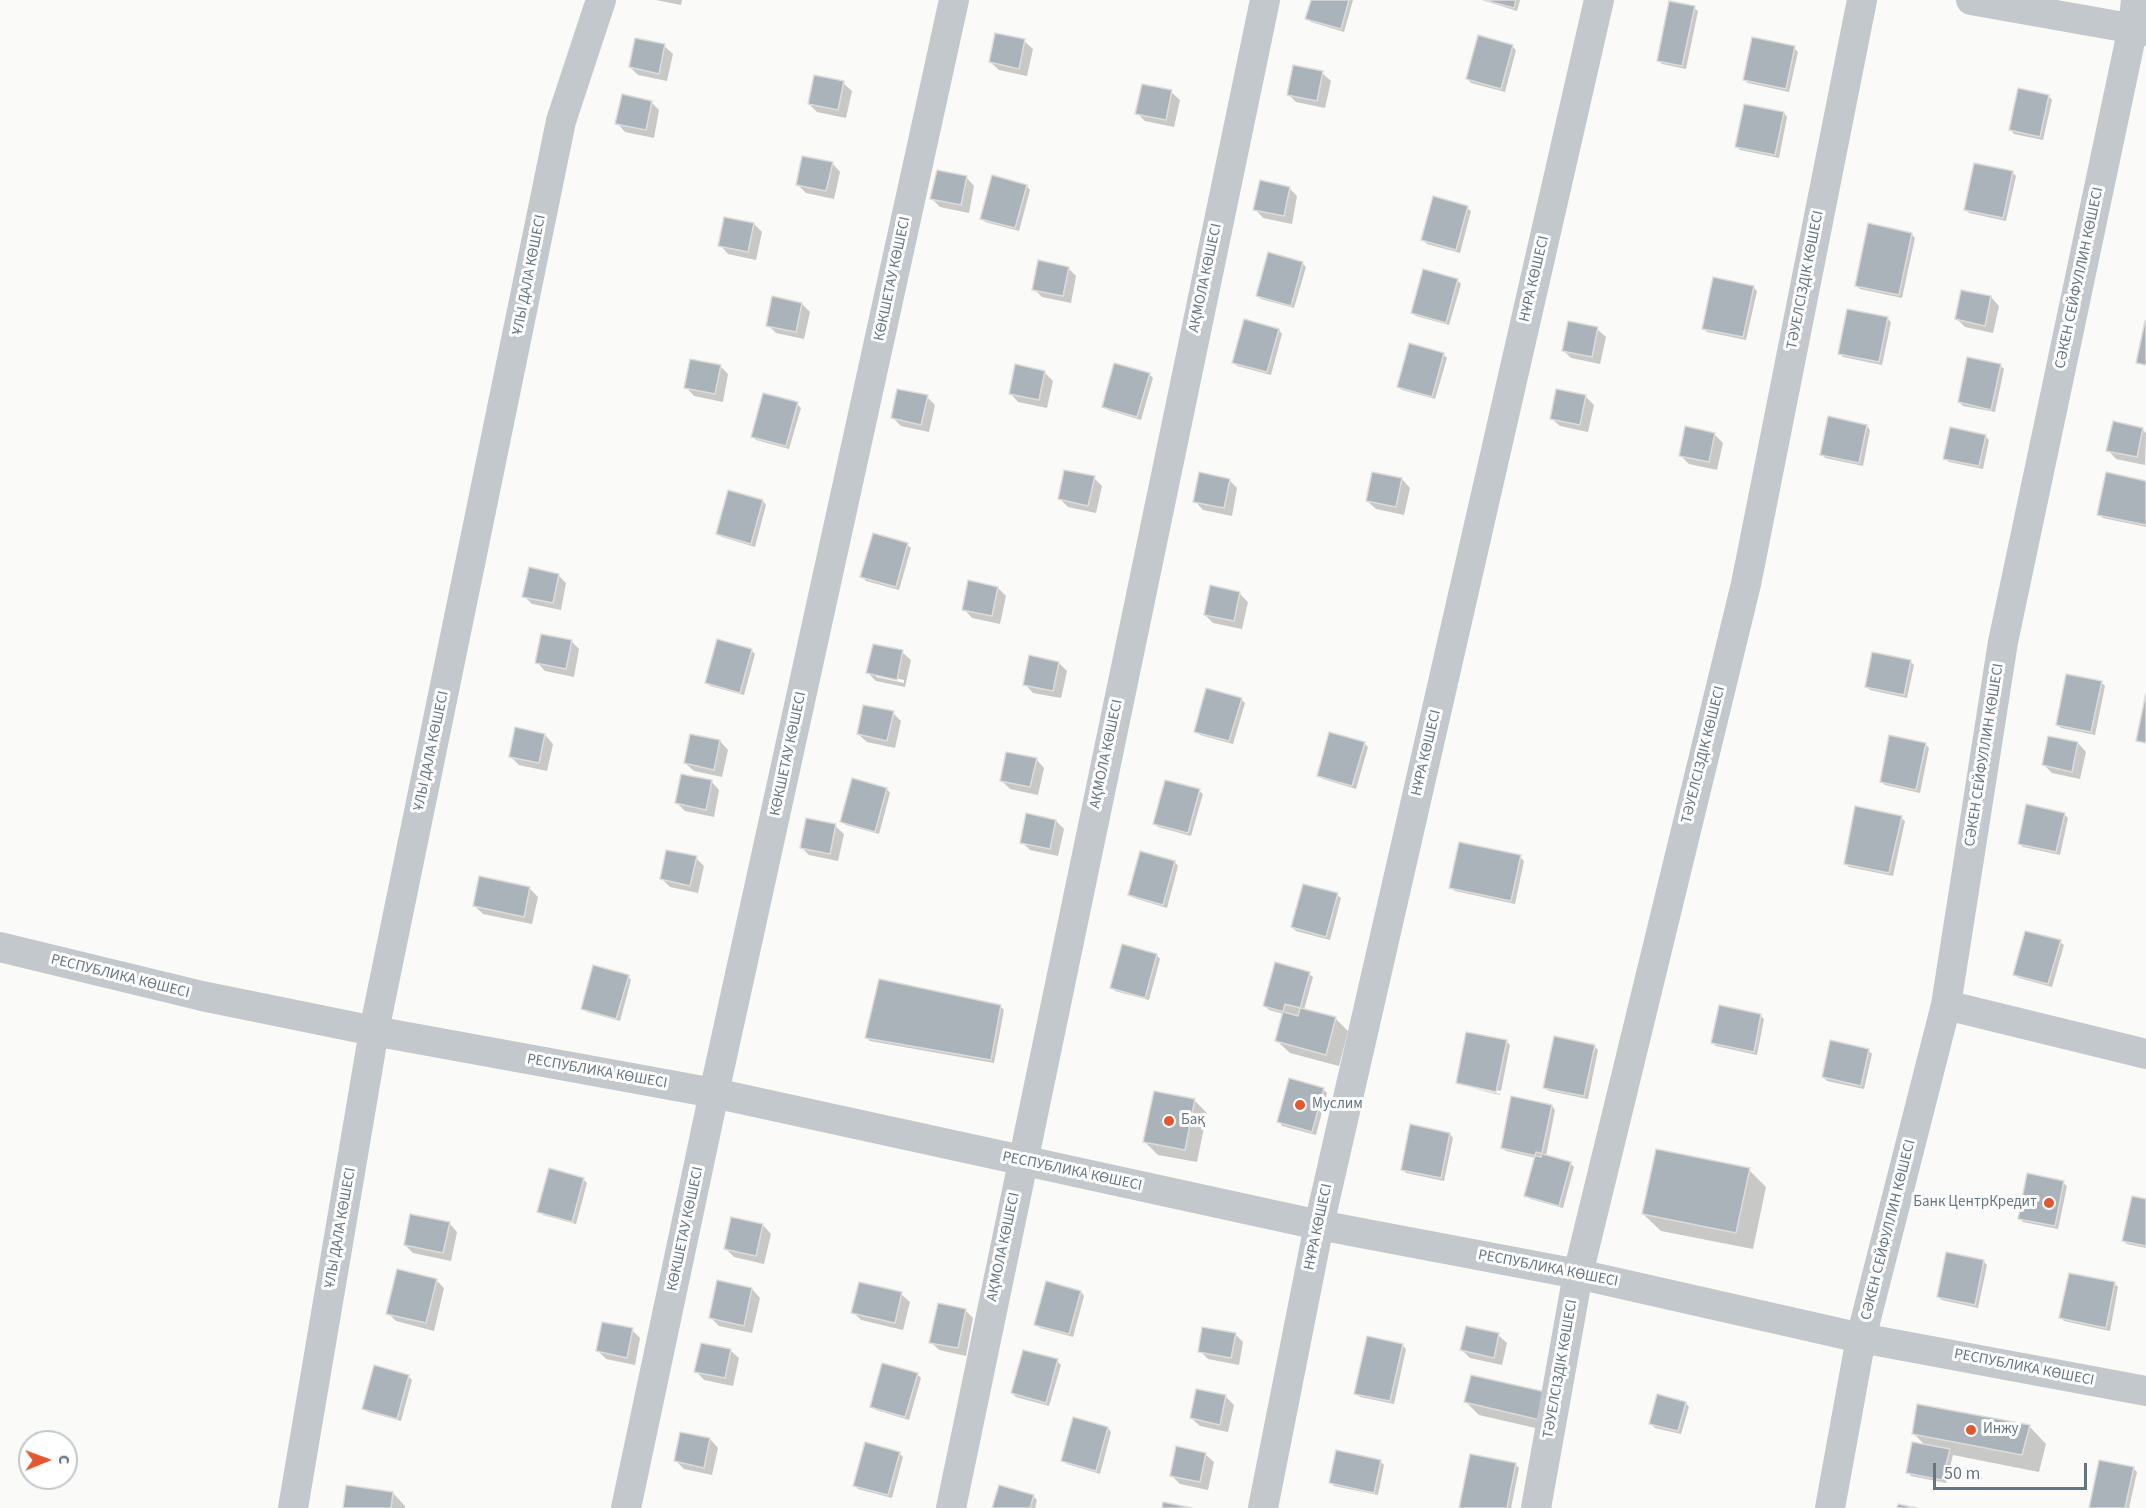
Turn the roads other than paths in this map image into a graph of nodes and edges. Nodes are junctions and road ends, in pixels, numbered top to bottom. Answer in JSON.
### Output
{"nodes":[{"id":1,"x":601,"y":0,"type":"edge"},
{"id":2,"x":954,"y":0,"type":"edge"},
{"id":3,"x":1264,"y":0,"type":"edge"},
{"id":4,"x":1599,"y":0,"type":"edge"},
{"id":5,"x":1862,"y":0,"type":"edge"},
{"id":6,"x":1971,"y":0,"type":"edge"},
{"id":7,"x":2138,"y":19,"type":"edge"},
{"id":8,"x":0,"y":947,"type":"edge"},
{"id":9,"x":1946,"y":1005,"type":"junction"},
{"id":10,"x":374,"y":1032,"type":"junction"},
{"id":11,"x":2146,"y":1054,"type":"edge"},
{"id":12,"x":714,"y":1093,"type":"junction"},
{"id":13,"x":1022,"y":1161,"type":"junction"},
{"id":14,"x":1319,"y":1225,"type":"junction"},
{"id":15,"x":1578,"y":1274,"type":"junction"},
{"id":16,"x":1861,"y":1338,"type":"junction"},
{"id":17,"x":2146,"y":1391,"type":"edge"},
{"id":18,"x":293,"y":1508,"type":"edge"},
{"id":19,"x":626,"y":1508,"type":"edge"},
{"id":20,"x":951,"y":1508,"type":"edge"},
{"id":21,"x":1263,"y":1508,"type":"edge"},
{"id":22,"x":1536,"y":1508,"type":"edge"},
{"id":23,"x":1830,"y":1508,"type":"edge"}],
"edges":[{"from":1,"to":10,"type":"street","name":"ҰЛЫ ДАЛА КӨШЕСІ"},
{"from":2,"to":12,"type":"street","name":"КӨКШЕТАУ КӨШЕСІ"},
{"from":3,"to":13,"type":"street","name":"АҚМОЛА КӨШЕСІ"},
{"from":4,"to":14,"type":"street","name":"НҰРА КӨШЕСІ"},
{"from":5,"to":15,"type":"street","name":"ТӘУЕЛСІЗДІК КӨШЕСІ"},
{"from":6,"to":7,"type":"street"},
{"from":7,"to":9,"type":"street","name":"СӘКЕН СЕЙФУЛЛИН КӨШЕСІ"},
{"from":8,"to":10,"type":"street","name":"РЕСПУБЛИКА КӨШЕСІ"},
{"from":9,"to":11,"type":"street"},
{"from":9,"to":16,"type":"street","name":"СӘКЕН СЕЙФУЛЛИН КӨШЕСІ"},
{"from":10,"to":12,"type":"street","name":"РЕСПУБЛИКА КӨШЕСІ"},
{"from":10,"to":18,"type":"street","name":"ҰЛЫ ДАЛА КӨШЕСІ"},
{"from":12,"to":13,"type":"street","name":"РЕСПУБЛИКА КӨШЕСІ"},
{"from":12,"to":19,"type":"street","name":"КӨКШЕТАУ КӨШЕСІ"},
{"from":13,"to":14,"type":"street","name":"РЕСПУБЛИКА КӨШЕСІ"},
{"from":13,"to":20,"type":"street","name":"АҚМОЛА КӨШЕСІ"},
{"from":14,"to":15,"type":"street","name":"РЕСПУБЛИКА КӨШЕСІ"},
{"from":14,"to":21,"type":"street","name":"НҰРА КӨШЕСІ"},
{"from":15,"to":16,"type":"street","name":"РЕСПУБЛИКА КӨШЕСІ"},
{"from":15,"to":22,"type":"street","name":"ТӘУЕЛСІЗДІК КӨШЕСІ"},
{"from":16,"to":17,"type":"street","name":"РЕСПУБЛИКА КӨШЕСІ"},
{"from":16,"to":23,"type":"street","name":"СӘКЕН СЕЙФУЛЛИН КӨШЕСІ"}]}
